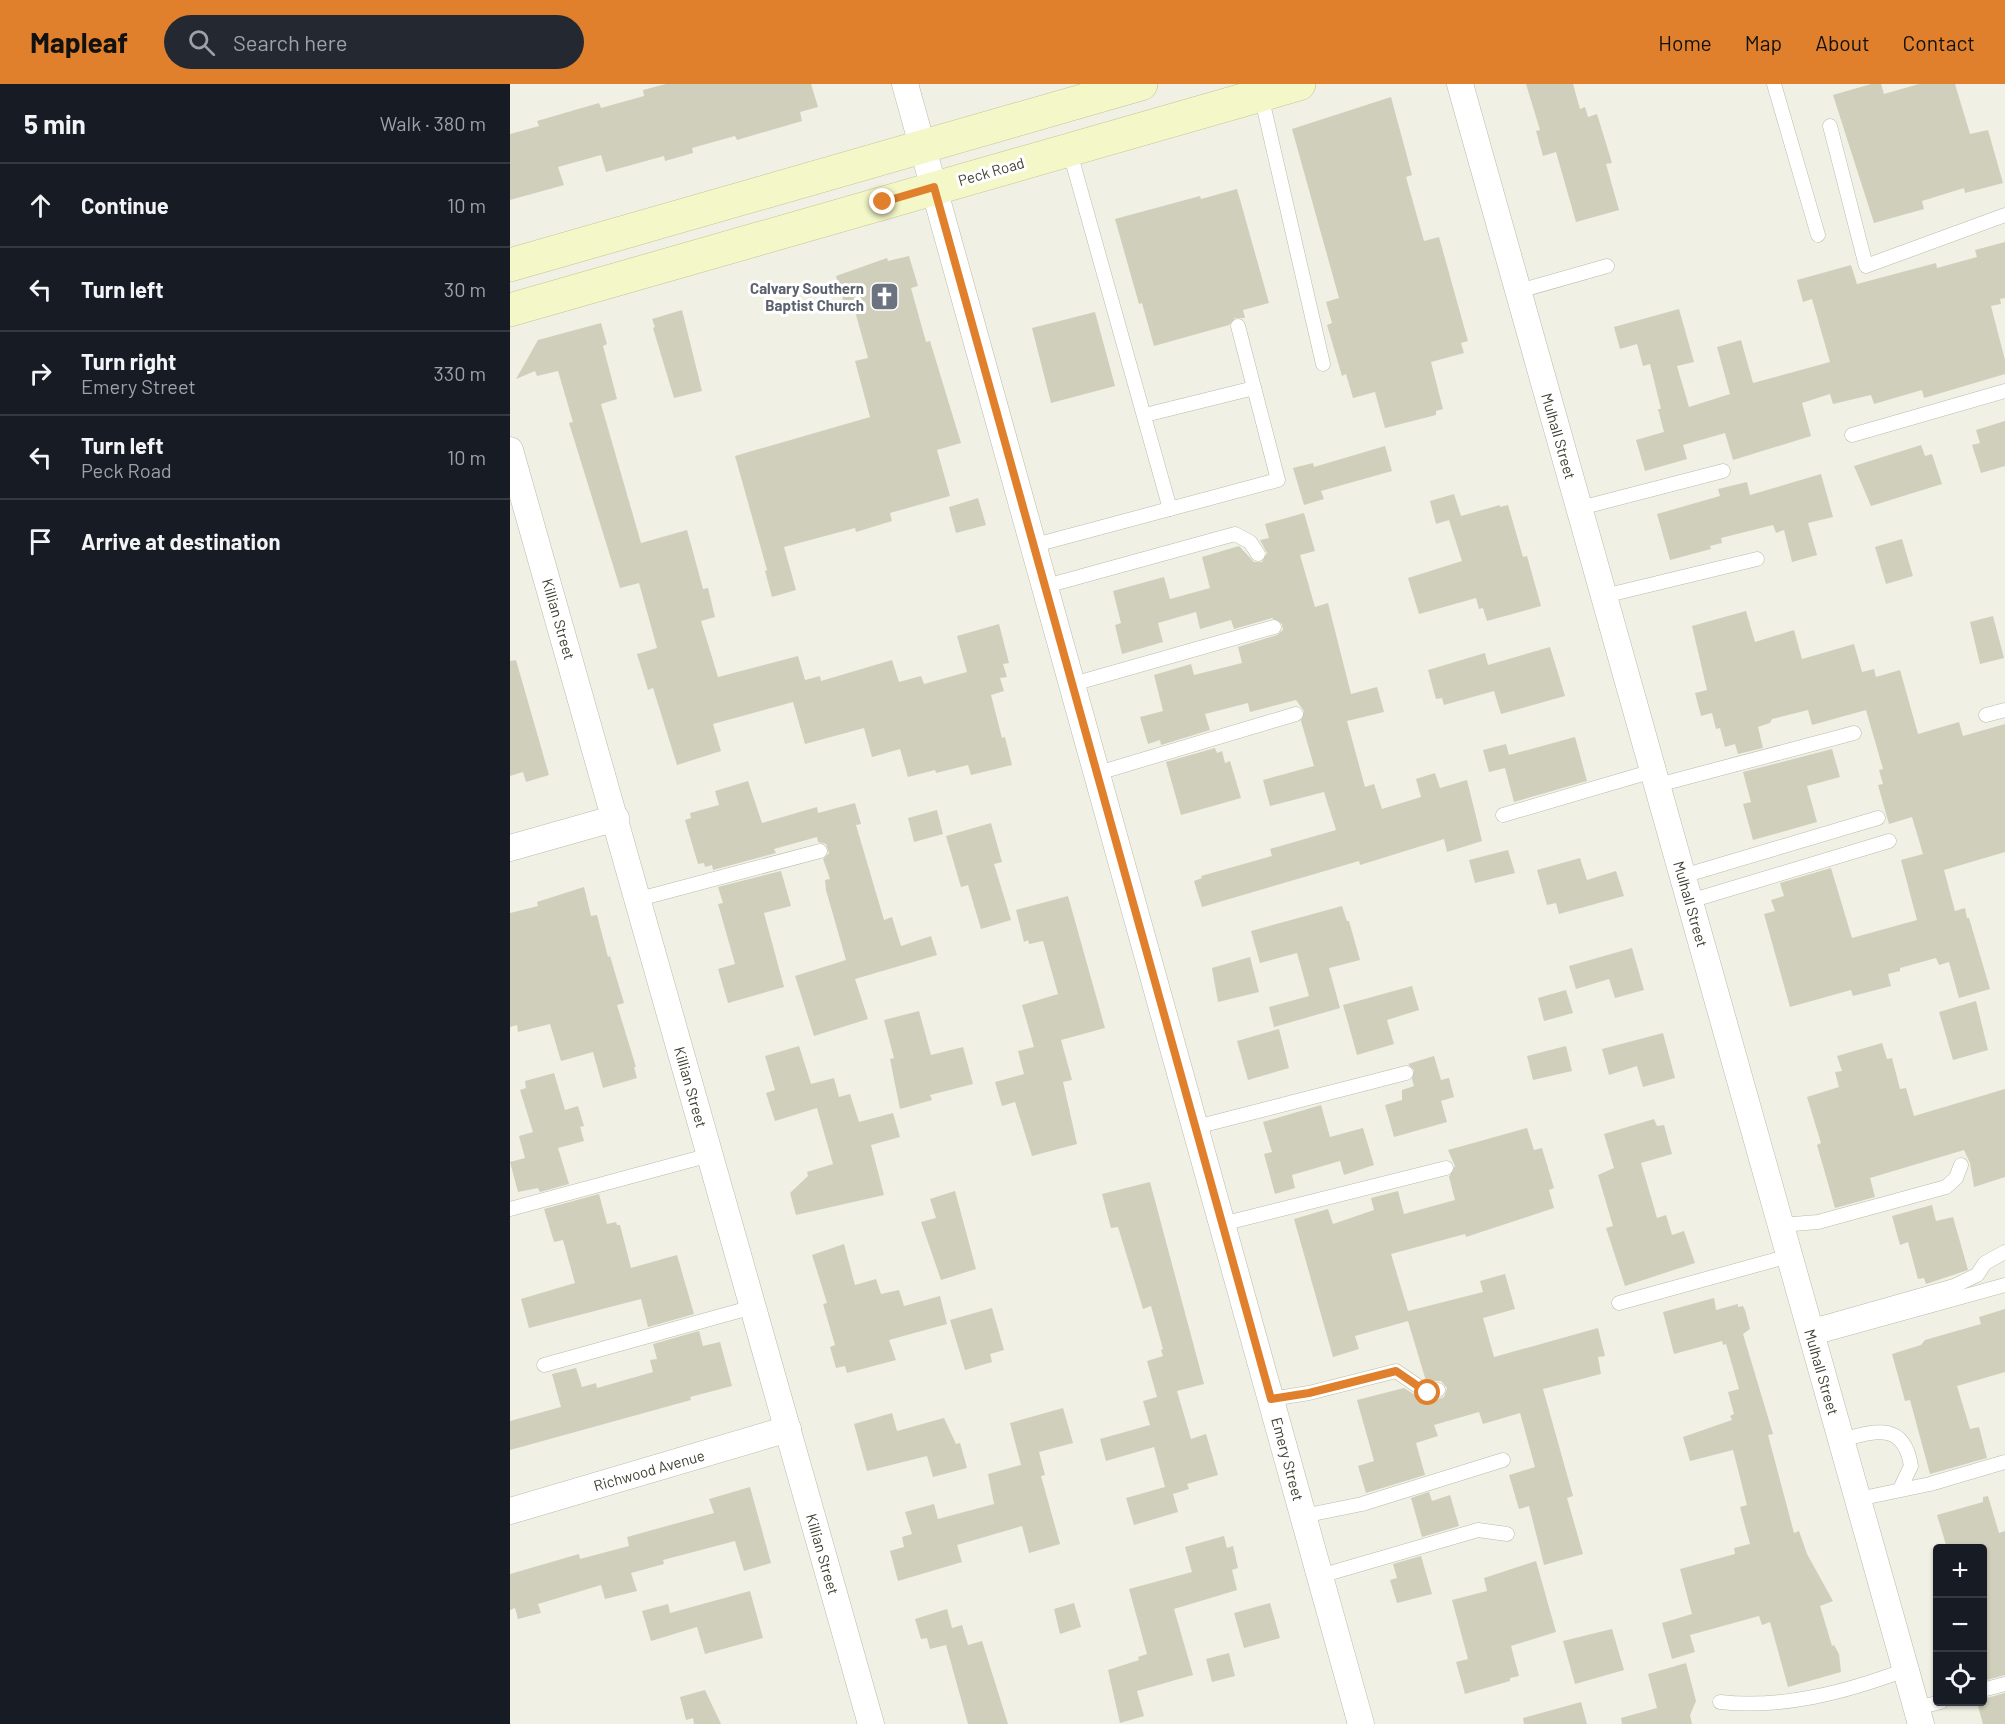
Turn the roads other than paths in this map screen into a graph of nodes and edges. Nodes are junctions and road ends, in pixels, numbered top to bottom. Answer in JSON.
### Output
{"nodes":[{"id":1,"x":905,"y":84,"type":"edge"},
{"id":2,"x":1140,"y":84,"type":"edge"},
{"id":3,"x":1299,"y":84,"type":"edge"},
{"id":4,"x":1460,"y":84,"type":"edge"},
{"id":5,"x":1774,"y":84,"type":"edge"},
{"id":6,"x":1261,"y":95,"type":"junction"},
{"id":7,"x":1830,"y":126,"type":"dead end"},
{"id":8,"x":922,"y":145,"type":"junction"},
{"id":9,"x":1069,"y":149,"type":"junction"},
{"id":10,"x":934,"y":187,"type":"junction"},
{"id":11,"x":2005,"y":215,"type":"edge"},
{"id":12,"x":1818,"y":235,"type":"dead end"},
{"id":13,"x":510,"y":265,"type":"edge"},
{"id":14,"x":1607,"y":266,"type":"dead end"},
{"id":15,"x":1519,"y":291,"type":"junction"},
{"id":16,"x":510,"y":310,"type":"edge"},
{"id":17,"x":1238,"y":326,"type":"dead end"},
{"id":18,"x":1323,"y":364,"type":"dead end"},
{"id":19,"x":1254,"y":388,"type":"junction"},
{"id":20,"x":2005,"y":391,"type":"edge"},
{"id":21,"x":1145,"y":415,"type":"junction"},
{"id":22,"x":1852,"y":435,"type":"dead end"},
{"id":23,"x":510,"y":450,"type":"edge"},
{"id":24,"x":1723,"y":471,"type":"dead end"},
{"id":25,"x":1580,"y":508,"type":"junction"},
{"id":26,"x":1170,"y":509,"type":"junction"},
{"id":27,"x":1035,"y":545,"type":"junction"},
{"id":28,"x":1258,"y":554,"type":"dead end"},
{"id":29,"x":1757,"y":559,"type":"dead end"},
{"id":30,"x":1046,"y":586,"type":"junction"},
{"id":31,"x":1604,"y":596,"type":"junction"},
{"id":32,"x":1274,"y":627,"type":"dead end"},
{"id":33,"x":1073,"y":684,"type":"junction"},
{"id":34,"x":2005,"y":710,"type":"edge"},
{"id":35,"x":1296,"y":714,"type":"dead end"},
{"id":36,"x":1986,"y":715,"type":"dead end"},
{"id":37,"x":1854,"y":733,"type":"dead end"},
{"id":38,"x":1098,"y":773,"type":"junction"},
{"id":39,"x":1655,"y":778,"type":"junction"},
{"id":40,"x":1503,"y":815,"type":"dead end"},
{"id":41,"x":616,"y":818,"type":"junction"},
{"id":42,"x":1878,"y":818,"type":"dead end"},
{"id":43,"x":1890,"y":841,"type":"dead end"},
{"id":44,"x":510,"y":848,"type":"edge"},
{"id":45,"x":820,"y":851,"type":"dead end"},
{"id":46,"x":1683,"y":876,"type":"junction"},
{"id":47,"x":639,"y":899,"type":"junction"},
{"id":48,"x":1690,"y":901,"type":"junction"},
{"id":49,"x":1406,"y":1073,"type":"dead end"},
{"id":50,"x":1196,"y":1127,"type":"junction"},
{"id":51,"x":710,"y":1155,"type":"junction"},
{"id":52,"x":1961,"y":1165,"type":"dead end"},
{"id":53,"x":1446,"y":1168,"type":"dead end"},
{"id":54,"x":510,"y":1209,"type":"edge"},
{"id":55,"x":1222,"y":1224,"type":"junction"},
{"id":56,"x":1781,"y":1225,"type":"junction"},
{"id":57,"x":2005,"y":1252,"type":"edge"},
{"id":58,"x":1790,"y":1256,"type":"junction"},
{"id":59,"x":2005,"y":1285,"type":"edge"},
{"id":60,"x":1619,"y":1303,"type":"dead end"},
{"id":61,"x":753,"y":1307,"type":"junction"},
{"id":62,"x":1811,"y":1332,"type":"junction"},
{"id":63,"x":544,"y":1365,"type":"dead end"},
{"id":64,"x":1438,"y":1390,"type":"dead end"},
{"id":65,"x":1271,"y":1399,"type":"junction"},
{"id":66,"x":788,"y":1429,"type":"junction"},
{"id":67,"x":1841,"y":1440,"type":"junction"},
{"id":68,"x":1503,"y":1460,"type":"dead end"},
{"id":69,"x":2005,"y":1462,"type":"edge"},
{"id":70,"x":1900,"y":1489,"type":"junction"},
{"id":71,"x":1858,"y":1499,"type":"junction"},
{"id":72,"x":510,"y":1511,"type":"edge"},
{"id":73,"x":1304,"y":1516,"type":"junction"},
{"id":74,"x":1507,"y":1534,"type":"dead end"},
{"id":75,"x":1320,"y":1576,"type":"junction"},
{"id":76,"x":1905,"y":1670,"type":"junction"},
{"id":77,"x":2005,"y":1684,"type":"edge"},
{"id":78,"x":1987,"y":1689,"type":"edge"},
{"id":79,"x":1720,"y":1702,"type":"dead end"},
{"id":80,"x":1933,"y":1706,"type":"edge"},
{"id":81,"x":1918,"y":1716,"type":"edge"},
{"id":82,"x":871,"y":1724,"type":"edge"},
{"id":83,"x":1361,"y":1724,"type":"edge"}],
"edges":[{"from":1,"to":8,"type":"street","name":"Emery Street"},
{"from":2,"to":8,"type":"main road"},
{"from":3,"to":6,"type":"main road","name":"Peck Road"},
{"from":4,"to":15,"type":"street","name":"Mulhall Street"},
{"from":5,"to":12,"type":"lane"},
{"from":6,"to":9,"type":"main road","name":"Peck Road"},
{"from":6,"to":18,"type":"lane"},
{"from":7,"to":11,"type":"lane"},
{"from":8,"to":10,"type":"street","name":"Emery Street"},
{"from":8,"to":13,"type":"main road"},
{"from":9,"to":10,"type":"main road","name":"Peck Road"},
{"from":9,"to":21,"type":"lane"},
{"from":10,"to":16,"type":"main road","name":"Peck Road"},
{"from":10,"to":27,"type":"street","name":"Emery Street"},
{"from":14,"to":15,"type":"lane"},
{"from":15,"to":25,"type":"street","name":"Mulhall Street"},
{"from":17,"to":19,"type":"lane"},
{"from":19,"to":21,"type":"lane"},
{"from":19,"to":26,"type":"lane"},
{"from":20,"to":22,"type":"lane"},
{"from":21,"to":26,"type":"lane"},
{"from":23,"to":41,"type":"street","name":"Killian Street"},
{"from":24,"to":25,"type":"lane"},
{"from":25,"to":31,"type":"street","name":"Mulhall Street"},
{"from":26,"to":27,"type":"lane"},
{"from":27,"to":30,"type":"street","name":"Emery Street"},
{"from":28,"to":30,"type":"lane"},
{"from":29,"to":31,"type":"lane"},
{"from":30,"to":33,"type":"street","name":"Emery Street"},
{"from":31,"to":39,"type":"street","name":"Mulhall Street"},
{"from":32,"to":33,"type":"lane"},
{"from":33,"to":38,"type":"street","name":"Emery Street"},
{"from":34,"to":36,"type":"lane"},
{"from":35,"to":38,"type":"lane"},
{"from":37,"to":39,"type":"lane"},
{"from":38,"to":50,"type":"street","name":"Emery Street"},
{"from":39,"to":40,"type":"lane"},
{"from":39,"to":46,"type":"street","name":"Mulhall Street"},
{"from":41,"to":44,"type":"street"},
{"from":41,"to":47,"type":"street","name":"Killian Street"},
{"from":42,"to":46,"type":"lane"},
{"from":43,"to":48,"type":"lane"},
{"from":45,"to":47,"type":"lane"},
{"from":46,"to":48,"type":"street","name":"Mulhall Street"},
{"from":47,"to":51,"type":"street","name":"Killian Street"},
{"from":48,"to":56,"type":"street","name":"Mulhall Street"},
{"from":49,"to":50,"type":"lane"},
{"from":50,"to":55,"type":"street","name":"Emery Street"},
{"from":51,"to":54,"type":"lane"},
{"from":51,"to":61,"type":"street","name":"Killian Street"},
{"from":52,"to":56,"type":"lane"},
{"from":53,"to":55,"type":"lane"},
{"from":55,"to":65,"type":"street","name":"Emery Street"},
{"from":56,"to":58,"type":"street","name":"Mulhall Street"},
{"from":57,"to":62,"type":"lane"},
{"from":58,"to":60,"type":"lane"},
{"from":58,"to":62,"type":"street","name":"Mulhall Street"},
{"from":59,"to":62,"type":"lane"},
{"from":61,"to":63,"type":"lane"},
{"from":61,"to":66,"type":"street","name":"Killian Street"},
{"from":62,"to":67,"type":"street","name":"Mulhall Street"},
{"from":64,"to":65,"type":"lane"},
{"from":65,"to":73,"type":"street","name":"Emery Street"},
{"from":66,"to":72,"type":"street","name":"Richwood Avenue"},
{"from":66,"to":82,"type":"street","name":"Killian Street"},
{"from":67,"to":70,"type":"lane"},
{"from":67,"to":71,"type":"street","name":"Mulhall Street"},
{"from":68,"to":73,"type":"lane"},
{"from":69,"to":70,"type":"lane"},
{"from":70,"to":71,"type":"lane"},
{"from":71,"to":76,"type":"street","name":"Mulhall Street"},
{"from":73,"to":75,"type":"street","name":"Emery Street"},
{"from":74,"to":75,"type":"lane"},
{"from":75,"to":83,"type":"street","name":"Emery Street"},
{"from":76,"to":79,"type":"lane"},
{"from":76,"to":81,"type":"street","name":"Mulhall Street"},
{"from":77,"to":78,"type":"lane"},
{"from":80,"to":81,"type":"lane"}]}
